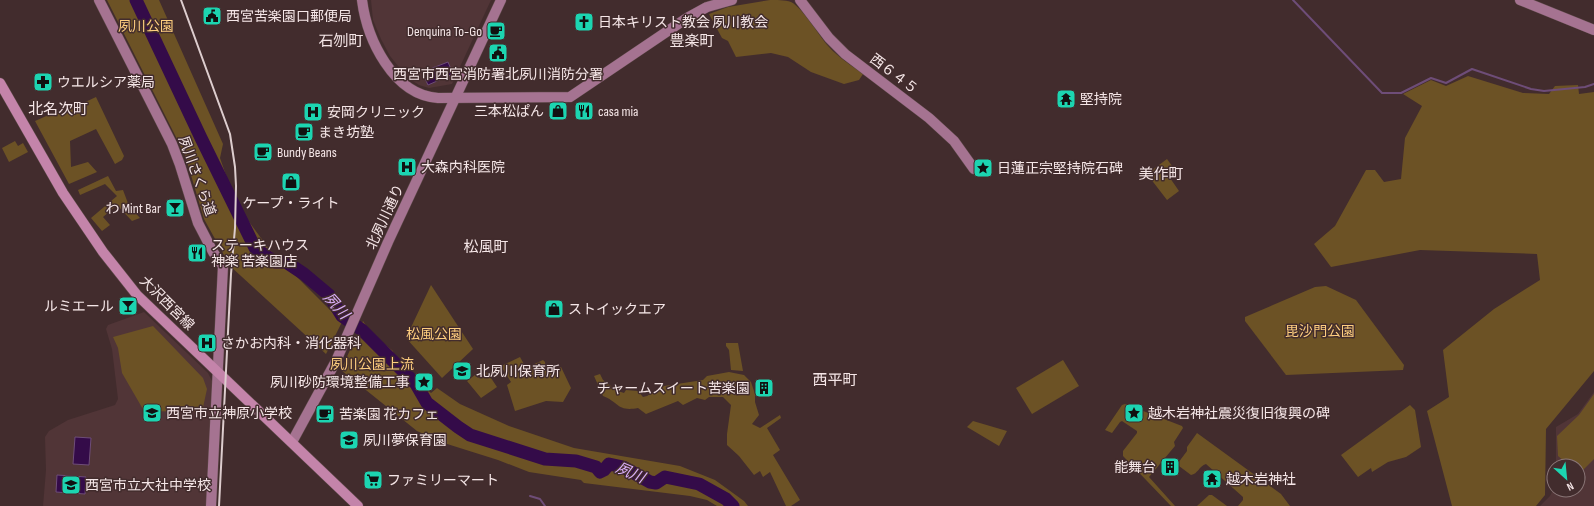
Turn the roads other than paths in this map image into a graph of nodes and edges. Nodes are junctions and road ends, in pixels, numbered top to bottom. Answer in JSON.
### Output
{"nodes":[{"id":1,"x":99,"y":0,"type":"edge"},
{"id":2,"x":362,"y":0,"type":"edge"},
{"id":3,"x":501,"y":0,"type":"edge"},
{"id":4,"x":732,"y":0,"type":"edge"},
{"id":5,"x":800,"y":0,"type":"edge"},
{"id":6,"x":1520,"y":0,"type":"edge"},
{"id":7,"x":1594,"y":30,"type":"edge"},
{"id":8,"x":0,"y":83,"type":"edge"},
{"id":9,"x":455,"y":98,"type":"junction"},
{"id":10,"x":974,"y":169,"type":"dead end"},
{"id":11,"x":218,"y":372,"type":"junction"},
{"id":12,"x":292,"y":442,"type":"junction"},
{"id":13,"x":211,"y":506,"type":"edge"},
{"id":14,"x":358,"y":506,"type":"edge"}],
"edges":[{"from":1,"to":11,"type":"street","name":"夙川さくら道"},
{"from":2,"to":9,"type":"street"},
{"from":3,"to":9,"type":"street","name":"北夙川通り"},
{"from":4,"to":9,"type":"street"},
{"from":5,"to":10,"type":"street","name":"西６４５"},
{"from":6,"to":7,"type":"street"},
{"from":8,"to":11,"type":"main road","name":"大沢西宮線"},
{"from":9,"to":12,"type":"street","name":"北夙川通り"},
{"from":11,"to":12,"type":"main road","name":"大沢西宮線"},
{"from":11,"to":13,"type":"street","name":"夙川さくら道"},
{"from":12,"to":14,"type":"main road","name":"大沢西宮線"}]}
